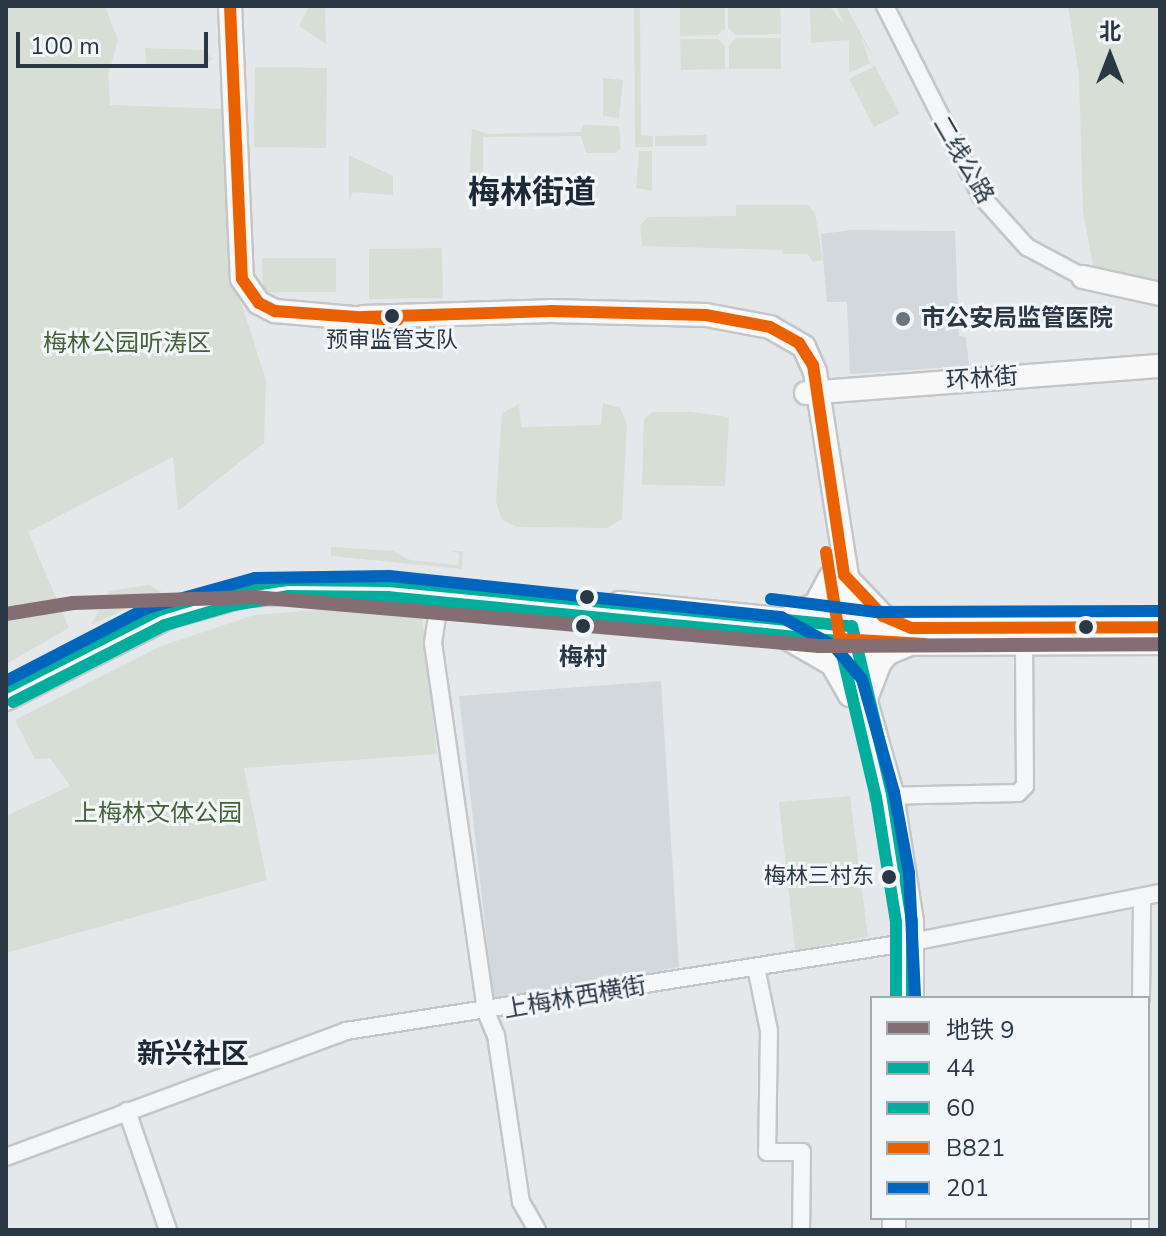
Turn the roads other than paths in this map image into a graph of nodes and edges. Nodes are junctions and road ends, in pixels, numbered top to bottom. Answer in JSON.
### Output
{"nodes":[{"id":1,"x":230,"y":6,"type":"edge"},
{"id":2,"x":237,"y":6,"type":"edge"},
{"id":3,"x":885,"y":6,"type":"edge"},
{"id":4,"x":240,"y":242,"type":"junction"},
{"id":5,"x":1083,"y":277,"type":"joint"},
{"id":6,"x":1160,"y":294,"type":"edge"},
{"id":7,"x":1160,"y":366,"type":"edge"},
{"id":8,"x":811,"y":392,"type":"junction"},
{"id":9,"x":837,"y":576,"type":"junction"},
{"id":10,"x":440,"y":597,"type":"junction"},
{"id":11,"x":779,"y":624,"type":"junction"},
{"id":12,"x":1160,"y":627,"type":"edge"},
{"id":13,"x":846,"y":632,"type":"junction"},
{"id":14,"x":911,"y":636,"type":"junction"},
{"id":15,"x":1024,"y":643,"type":"junction"},
{"id":16,"x":1160,"y":643,"type":"edge"},
{"id":17,"x":6,"y":688,"type":"edge"},
{"id":18,"x":6,"y":699,"type":"edge"},
{"id":19,"x":858,"y":700,"type":"junction"},
{"id":20,"x":885,"y":795,"type":"junction"},
{"id":21,"x":1160,"y":893,"type":"edge"},
{"id":22,"x":1142,"y":897,"type":"junction"},
{"id":23,"x":906,"y":943,"type":"junction"},
{"id":24,"x":756,"y":967,"type":"junction"},
{"id":25,"x":899,"y":996,"type":"edge"},
{"id":26,"x":912,"y":996,"type":"edge"},
{"id":27,"x":1141,"y":996,"type":"edge"},
{"id":28,"x":486,"y":1012,"type":"junction"},
{"id":29,"x":127,"y":1111,"type":"junction"},
{"id":30,"x":6,"y":1157,"type":"edge"},
{"id":31,"x":168,"y":1230,"type":"edge"},
{"id":32,"x":537,"y":1230,"type":"edge"},
{"id":33,"x":801,"y":1230,"type":"edge"}],
"edges":[{"from":1,"to":4,"type":"main road"},
{"from":2,"to":4,"type":"main road"},
{"from":3,"to":5,"type":"street","name":"二线公路"},
{"from":4,"to":8,"type":"main road"},
{"from":5,"to":6,"type":"main road"},
{"from":7,"to":8,"type":"main road","name":"环林街"},
{"from":8,"to":9,"type":"main road"},
{"from":9,"to":11,"type":"main road"},
{"from":9,"to":13,"type":"main road"},
{"from":9,"to":14,"type":"main road"},
{"from":10,"to":11,"type":"main road"},
{"from":10,"to":18,"type":"main road"},
{"from":10,"to":28,"type":"street"},
{"from":11,"to":13,"type":"main road"},
{"from":11,"to":17,"type":"main road"},
{"from":11,"to":19,"type":"main road"},
{"from":12,"to":14,"type":"main road"},
{"from":13,"to":14,"type":"main road"},
{"from":13,"to":19,"type":"main road"},
{"from":14,"to":15,"type":"main road"},
{"from":14,"to":19,"type":"main road"},
{"from":15,"to":16,"type":"main road"},
{"from":15,"to":20,"type":"street"},
{"from":19,"to":20,"type":"main road"},
{"from":20,"to":23,"type":"main road"},
{"from":21,"to":22,"type":"street","name":"上梅林西横街"},
{"from":22,"to":23,"type":"street","name":"上梅林西横街"},
{"from":22,"to":27,"type":"street"},
{"from":23,"to":24,"type":"street","name":"上梅林西横街"},
{"from":23,"to":25,"type":"main road"},
{"from":23,"to":26,"type":"main road"},
{"from":24,"to":28,"type":"street","name":"上梅林西横街"},
{"from":24,"to":33,"type":"street"},
{"from":28,"to":29,"type":"street","name":"上梅林西横街"},
{"from":28,"to":32,"type":"street"},
{"from":29,"to":30,"type":"street","name":"上梅林西横街"},
{"from":29,"to":31,"type":"street"}]}
